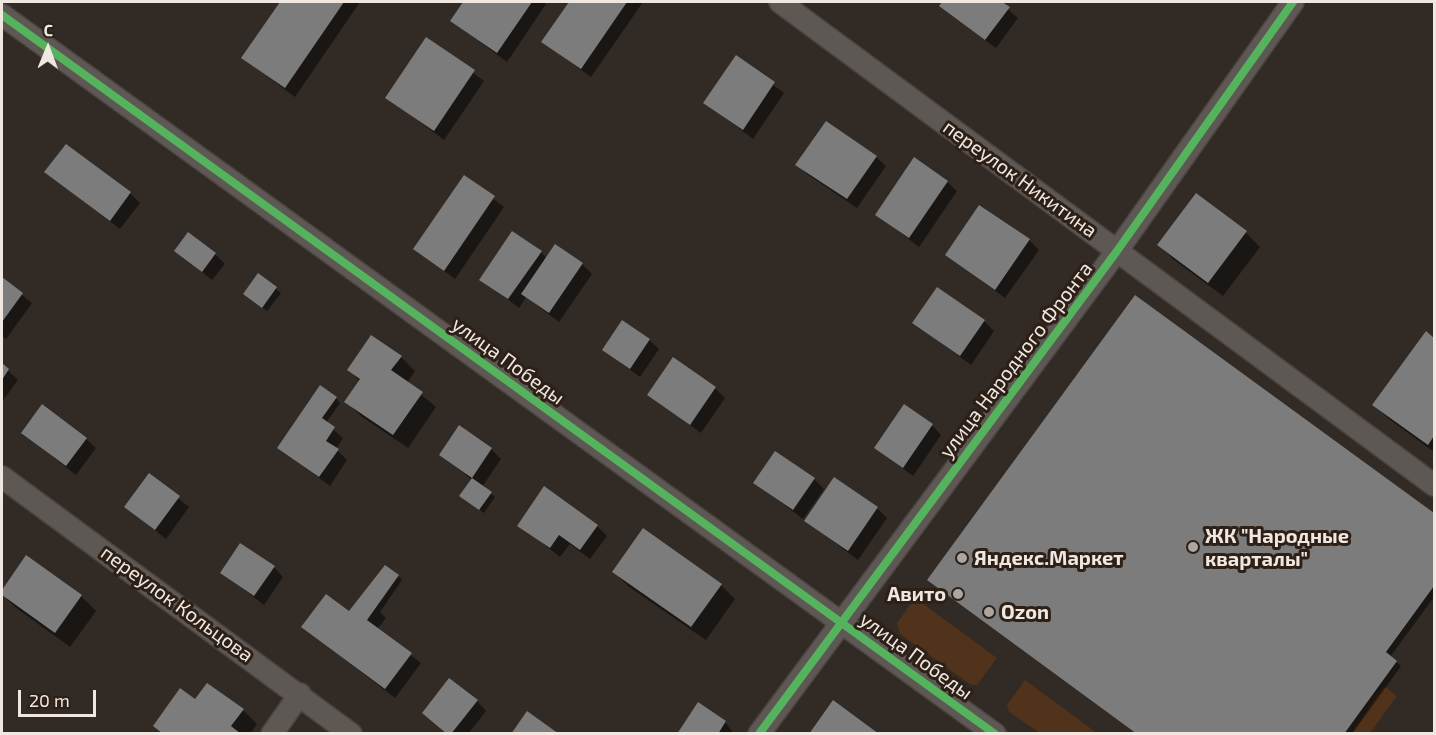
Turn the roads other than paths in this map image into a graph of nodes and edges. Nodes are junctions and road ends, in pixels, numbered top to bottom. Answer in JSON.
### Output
{"nodes":[{"id":1,"x":780,"y":2,"type":"edge"},
{"id":2,"x":1293,"y":2,"type":"edge"},
{"id":3,"x":2,"y":15,"type":"edge"},
{"id":4,"x":1117,"y":251,"type":"junction"},
{"id":5,"x":2,"y":477,"type":"edge"},
{"id":6,"x":1434,"y":485,"type":"edge"},
{"id":7,"x":842,"y":623,"type":"junction"},
{"id":8,"x":300,"y":694,"type":"junction"},
{"id":9,"x":272,"y":734,"type":"edge"},
{"id":10,"x":351,"y":734,"type":"edge"},
{"id":11,"x":759,"y":734,"type":"edge"},
{"id":12,"x":994,"y":734,"type":"edge"}],
"edges":[{"from":1,"to":4,"type":"street","name":"переулок Никитина"},
{"from":2,"to":4,"type":"street","name":"улица Народного Фронта"},
{"from":3,"to":7,"type":"street","name":"улица Победы"},
{"from":4,"to":6,"type":"street","name":"переулок Никитина"},
{"from":4,"to":7,"type":"street","name":"улица Народного Фронта"},
{"from":5,"to":8,"type":"street","name":"переулок Кольцова"},
{"from":7,"to":11,"type":"street","name":"улица Народного Фронта"},
{"from":7,"to":12,"type":"street","name":"улица Победы"},
{"from":8,"to":9,"type":"street"},
{"from":8,"to":10,"type":"street","name":"переулок Кольцова"}]}
